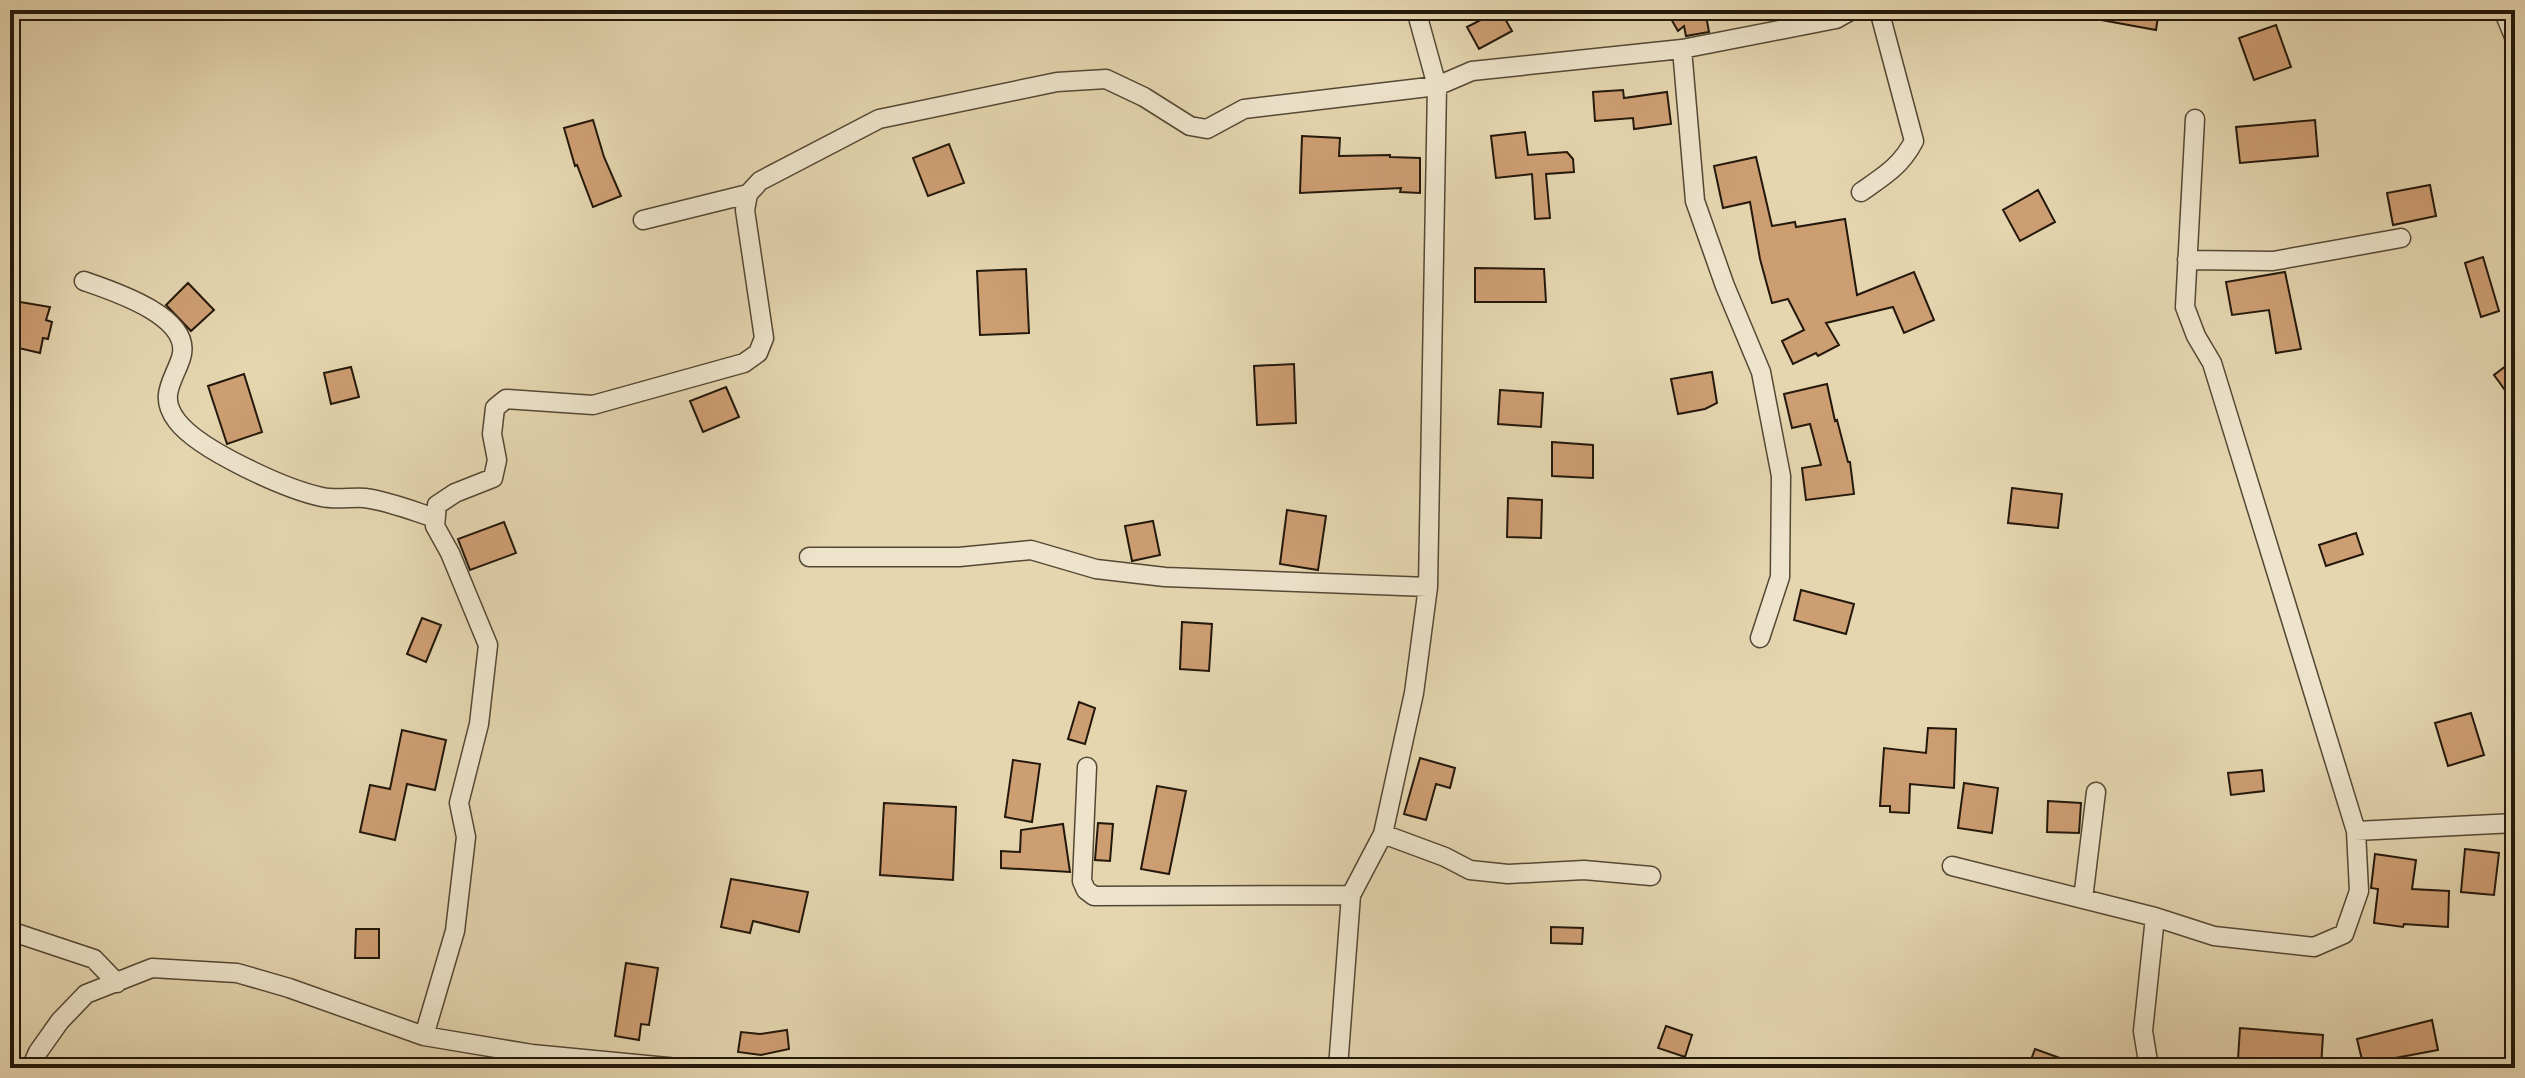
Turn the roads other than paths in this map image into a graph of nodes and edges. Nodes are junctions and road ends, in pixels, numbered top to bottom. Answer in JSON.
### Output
{"nodes":[{"id":1,"x":1416,"y":10,"type":"edge"},
{"id":2,"x":1852,"y":10,"type":"edge"},
{"id":3,"x":1879,"y":10,"type":"edge"},
{"id":4,"x":2503,"y":10,"type":"edge"},
{"id":5,"x":2515,"y":39,"type":"edge"},
{"id":6,"x":1682,"y":49,"type":"junction"},
{"id":7,"x":1437,"y":86,"type":"junction"},
{"id":8,"x":2195,"y":119,"type":"dead end"},
{"id":9,"x":1861,"y":192,"type":"dead end"},
{"id":10,"x":748,"y":194,"type":"junction"},
{"id":11,"x":643,"y":220,"type":"dead end"},
{"id":12,"x":2401,"y":238,"type":"dead end"},
{"id":13,"x":2187,"y":260,"type":"junction"},
{"id":14,"x":84,"y":281,"type":"dead end"},
{"id":15,"x":435,"y":518,"type":"junction"},
{"id":16,"x":809,"y":557,"type":"dead end"},
{"id":17,"x":1428,"y":587,"type":"junction"},
{"id":18,"x":1760,"y":638,"type":"dead end"},
{"id":19,"x":1087,"y":767,"type":"dead end"},
{"id":20,"x":2096,"y":792,"type":"dead end"},
{"id":21,"x":2515,"y":823,"type":"edge"},
{"id":22,"x":2356,"y":831,"type":"junction"},
{"id":23,"x":1383,"y":834,"type":"junction"},
{"id":24,"x":1952,"y":866,"type":"dead end"},
{"id":25,"x":1651,"y":876,"type":"dead end"},
{"id":26,"x":1351,"y":895,"type":"junction"},
{"id":27,"x":2083,"y":899,"type":"junction"},
{"id":28,"x":2155,"y":917,"type":"junction"},
{"id":29,"x":10,"y":931,"type":"edge"},
{"id":30,"x":117,"y":983,"type":"junction"},
{"id":31,"x":424,"y":1036,"type":"junction"},
{"id":32,"x":31,"y":1068,"type":"edge"},
{"id":33,"x":678,"y":1068,"type":"edge"},
{"id":34,"x":1338,"y":1068,"type":"edge"},
{"id":35,"x":2149,"y":1068,"type":"edge"}],
"edges":[{"from":1,"to":7,"type":"street"},
{"from":2,"to":6,"type":"street"},
{"from":3,"to":9,"type":"street"},
{"from":4,"to":5,"type":"street"},
{"from":6,"to":7,"type":"street"},
{"from":6,"to":18,"type":"street"},
{"from":7,"to":10,"type":"street"},
{"from":7,"to":17,"type":"street"},
{"from":8,"to":13,"type":"street"},
{"from":10,"to":11,"type":"street"},
{"from":10,"to":15,"type":"street"},
{"from":12,"to":13,"type":"street"},
{"from":13,"to":22,"type":"street"},
{"from":14,"to":15,"type":"street"},
{"from":15,"to":31,"type":"street"},
{"from":16,"to":17,"type":"street"},
{"from":17,"to":23,"type":"street"},
{"from":19,"to":26,"type":"street"},
{"from":20,"to":27,"type":"street"},
{"from":21,"to":22,"type":"street"},
{"from":22,"to":28,"type":"street"},
{"from":23,"to":25,"type":"street"},
{"from":23,"to":26,"type":"street"},
{"from":24,"to":27,"type":"street"},
{"from":26,"to":34,"type":"street"},
{"from":27,"to":28,"type":"street"},
{"from":28,"to":35,"type":"street"},
{"from":29,"to":30,"type":"street"},
{"from":30,"to":31,"type":"street"},
{"from":30,"to":32,"type":"street"},
{"from":31,"to":33,"type":"street"}]}
